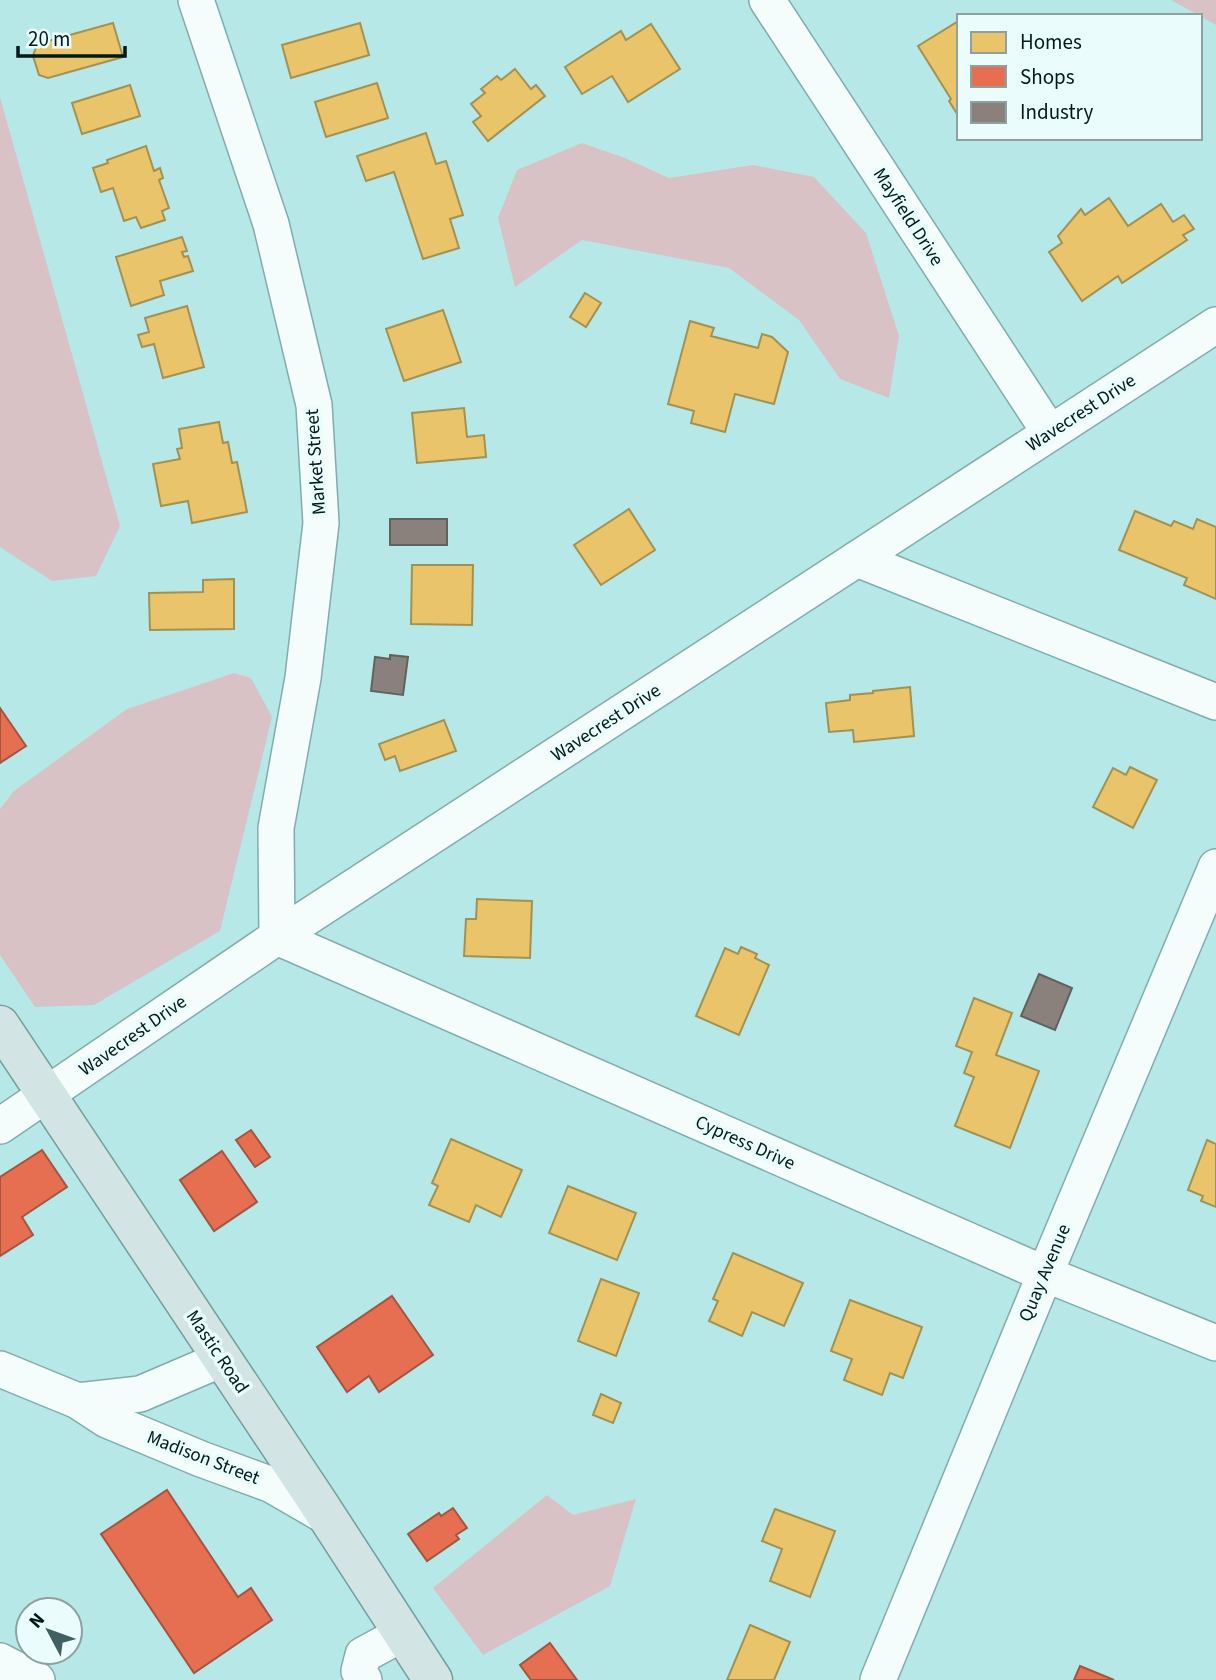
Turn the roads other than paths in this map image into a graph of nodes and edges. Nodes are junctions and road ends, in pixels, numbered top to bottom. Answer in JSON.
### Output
{"nodes":[{"id":1,"x":196,"y":0,"type":"edge"},
{"id":2,"x":766,"y":0,"type":"edge"},
{"id":3,"x":1216,"y":326,"type":"edge"},
{"id":4,"x":1050,"y":433,"type":"junction"},
{"id":5,"x":857,"y":559,"type":"junction"},
{"id":6,"x":1216,"y":702,"type":"edge"},
{"id":7,"x":1216,"y":867,"type":"edge"},
{"id":8,"x":277,"y":937,"type":"junction"},
{"id":9,"x":0,"y":1025,"type":"edge"},
{"id":10,"x":46,"y":1096,"type":"junction"},
{"id":11,"x":0,"y":1126,"type":"edge"},
{"id":12,"x":1045,"y":1274,"type":"junction"},
{"id":13,"x":1216,"y":1343,"type":"edge"},
{"id":14,"x":222,"y":1359,"type":"junction"},
{"id":15,"x":0,"y":1369,"type":"edge"},
{"id":16,"x":78,"y":1401,"type":"junction"},
{"id":17,"x":327,"y":1517,"type":"junction"},
{"id":18,"x":402,"y":1634,"type":"junction"},
{"id":19,"x":0,"y":1661,"type":"edge"},
{"id":20,"x":355,"y":1677,"type":"edge"},
{"id":21,"x":37,"y":1680,"type":"edge"},
{"id":22,"x":433,"y":1680,"type":"edge"},
{"id":23,"x":878,"y":1680,"type":"edge"}],
"edges":[{"from":1,"to":8,"type":"street","name":"Market Street"},
{"from":2,"to":4,"type":"street","name":"Mayfield Drive"},
{"from":3,"to":4,"type":"street","name":"Wavecrest Drive"},
{"from":4,"to":5,"type":"street","name":"Wavecrest Drive"},
{"from":5,"to":6,"type":"street"},
{"from":5,"to":8,"type":"street","name":"Wavecrest Drive"},
{"from":7,"to":12,"type":"street","name":"Quay Avenue"},
{"from":8,"to":10,"type":"street","name":"Wavecrest Drive"},
{"from":8,"to":12,"type":"street","name":"Cypress Drive"},
{"from":9,"to":10,"type":"main road","name":"Mastic Road"},
{"from":10,"to":11,"type":"street","name":"Wavecrest Drive"},
{"from":10,"to":14,"type":"main road","name":"Mastic Road"},
{"from":12,"to":13,"type":"street","name":"Cypress Drive"},
{"from":12,"to":23,"type":"street","name":"Quay Avenue"},
{"from":14,"to":16,"type":"street","name":"Madison Street"},
{"from":14,"to":17,"type":"main road","name":"Mastic Road"},
{"from":15,"to":16,"type":"street","name":"Madison Street"},
{"from":16,"to":17,"type":"street","name":"Madison Street"},
{"from":17,"to":18,"type":"main road","name":"Mastic Road"},
{"from":18,"to":20,"type":"street"},
{"from":18,"to":22,"type":"main road","name":"Mastic Road"},
{"from":19,"to":21,"type":"street"}]}
